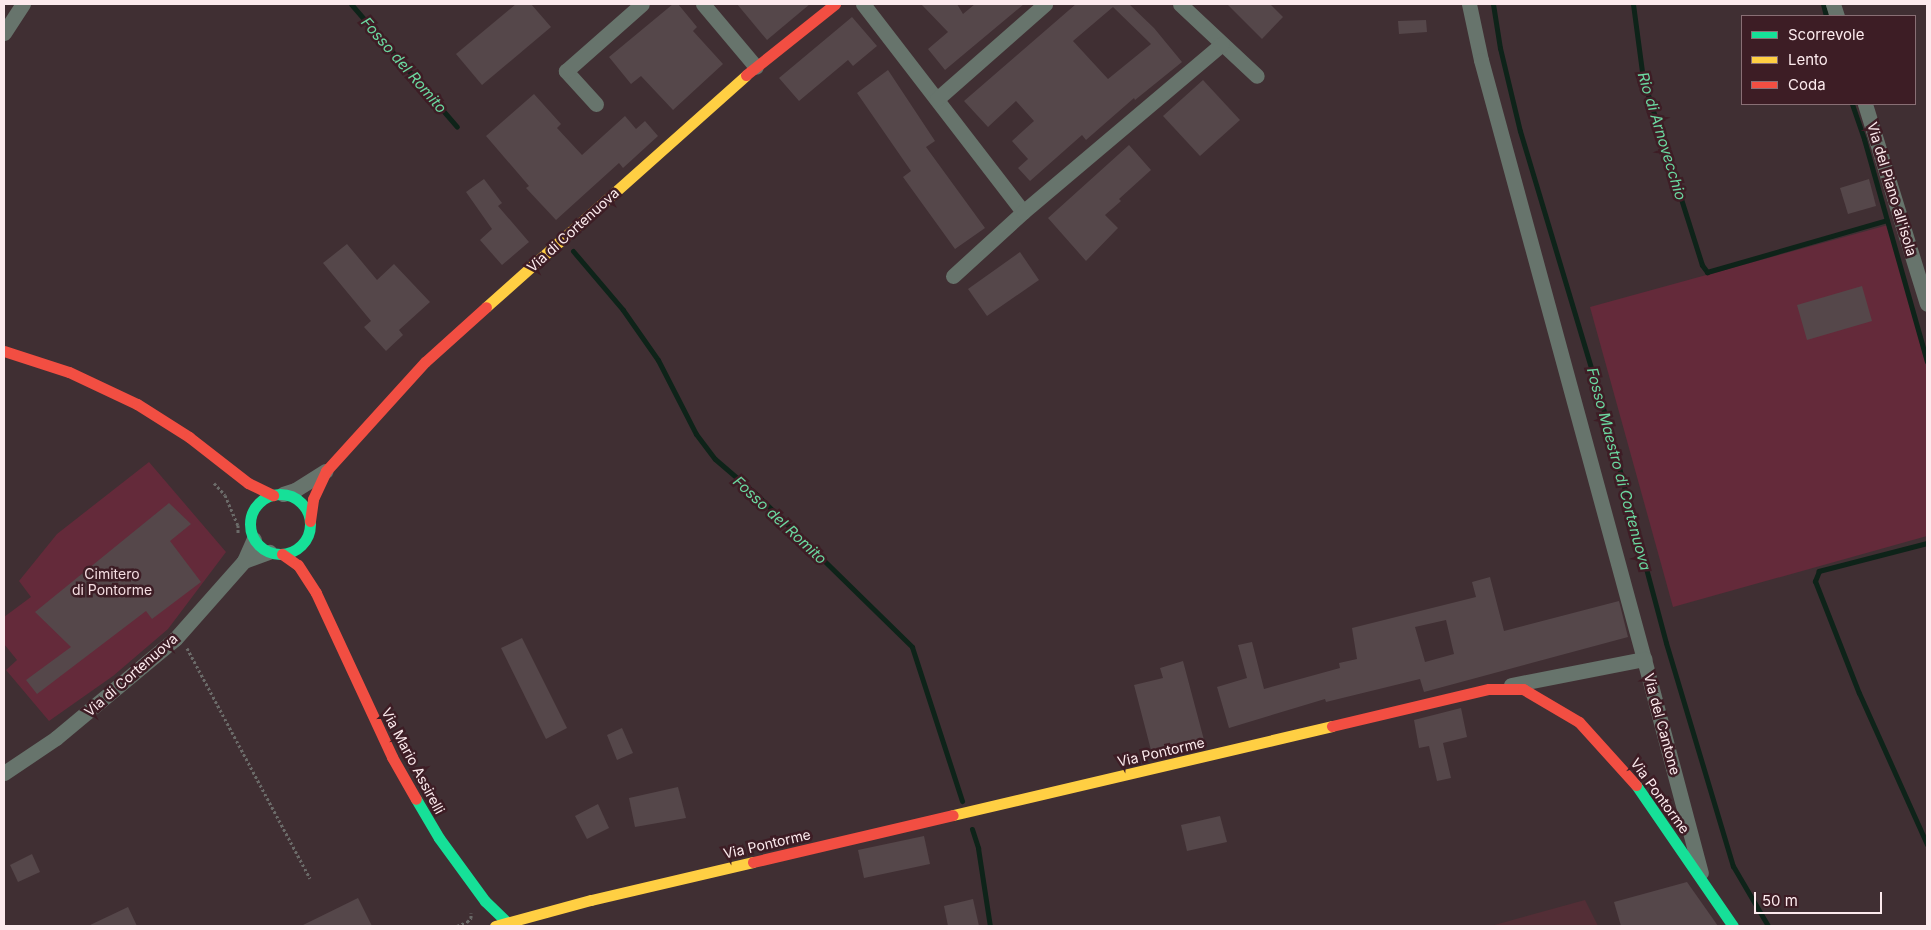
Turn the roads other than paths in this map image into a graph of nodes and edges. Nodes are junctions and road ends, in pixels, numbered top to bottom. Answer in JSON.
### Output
{"nodes":[{"id":1,"x":23,"y":4,"type":"edge"},
{"id":2,"x":642,"y":4,"type":"edge"},
{"id":3,"x":703,"y":4,"type":"edge"},
{"id":4,"x":835,"y":4,"type":"edge"},
{"id":5,"x":863,"y":4,"type":"edge"},
{"id":6,"x":1045,"y":4,"type":"edge"},
{"id":7,"x":1180,"y":4,"type":"edge"},
{"id":8,"x":1469,"y":4,"type":"edge"},
{"id":9,"x":4,"y":33,"type":"edge"},
{"id":10,"x":1222,"y":44,"type":"junction"},
{"id":11,"x":756,"y":67,"type":"junction"},
{"id":12,"x":1257,"y":76,"type":"dead end"},
{"id":13,"x":937,"y":98,"type":"junction"},
{"id":14,"x":596,"y":104,"type":"dead end"},
{"id":15,"x":1865,"y":105,"type":"edge"},
{"id":16,"x":1023,"y":212,"type":"junction"},
{"id":17,"x":953,"y":276,"type":"dead end"},
{"id":18,"x":1927,"y":304,"type":"edge"},
{"id":19,"x":4,"y":351,"type":"edge"},
{"id":20,"x":225,"y":466,"type":"junction"},
{"id":21,"x":326,"y":471,"type":"junction"},
{"id":22,"x":278,"y":494,"type":"junction"},
{"id":23,"x":252,"y":513,"type":"junction"},
{"id":24,"x":310,"y":526,"type":"junction"},
{"id":25,"x":254,"y":539,"type":"junction"},
{"id":26,"x":312,"y":551,"type":"dead end"},
{"id":27,"x":275,"y":553,"type":"junction"},
{"id":28,"x":244,"y":561,"type":"junction"},
{"id":29,"x":313,"y":569,"type":"dead end"},
{"id":30,"x":316,"y":593,"type":"junction"},
{"id":31,"x":1644,"y":658,"type":"junction"},
{"id":32,"x":1489,"y":689,"type":"junction"},
{"id":33,"x":4,"y":773,"type":"edge"},
{"id":34,"x":1704,"y":884,"type":"junction"},
{"id":35,"x":582,"y":902,"type":"junction"},
{"id":36,"x":558,"y":923,"type":"dead end"},
{"id":37,"x":509,"y":925,"type":"edge"},
{"id":38,"x":495,"y":926,"type":"edge"},
{"id":39,"x":1733,"y":926,"type":"edge"}],
"edges":[{"from":1,"to":9,"type":"street"},
{"from":2,"to":14,"type":"street"},
{"from":3,"to":11,"type":"street"},
{"from":4,"to":11,"type":"street","name":"Via di Cortenuova"},
{"from":5,"to":13,"type":"street"},
{"from":6,"to":13,"type":"street"},
{"from":7,"to":10,"type":"street"},
{"from":8,"to":31,"type":"street"},
{"from":10,"to":12,"type":"street"},
{"from":10,"to":16,"type":"street"},
{"from":11,"to":21,"type":"street","name":"Via di Cortenuova"},
{"from":13,"to":16,"type":"street"},
{"from":15,"to":18,"type":"street","name":"Via del Piano all'isola"},
{"from":16,"to":17,"type":"street"},
{"from":19,"to":20,"type":"street"},
{"from":20,"to":22,"type":"street"},
{"from":20,"to":23,"type":"street"},
{"from":21,"to":22,"type":"street","name":"Via di Cortenuova"},
{"from":21,"to":24,"type":"street","name":"Via di Cortenuova"},
{"from":22,"to":23,"type":"street","name":"Via di Cortenuova"},
{"from":22,"to":24,"type":"street"},
{"from":23,"to":25,"type":"street","name":"Via di Cortenuova"},
{"from":24,"to":26,"type":"street"},
{"from":24,"to":27,"type":"street","name":"Via di Cortenuova"},
{"from":25,"to":27,"type":"street"},
{"from":25,"to":28,"type":"street","name":"Via di Cortenuova"},
{"from":27,"to":28,"type":"street","name":"Via di Cortenuova"},
{"from":27,"to":30,"type":"street"},
{"from":28,"to":33,"type":"street","name":"Via di Cortenuova"},
{"from":29,"to":30,"type":"street"},
{"from":30,"to":37,"type":"street","name":"Via Mario Assirelli"},
{"from":31,"to":32,"type":"street","name":"Via del Cantone"},
{"from":31,"to":34,"type":"street","name":"Via del Cantone"},
{"from":32,"to":34,"type":"street","name":"Via Pontorme"},
{"from":32,"to":35,"type":"street","name":"Via Pontorme"},
{"from":34,"to":39,"type":"street","name":"Via Pontorme"},
{"from":35,"to":36,"type":"street"},
{"from":35,"to":37,"type":"street","name":"Via Pontorme"},
{"from":37,"to":38,"type":"street","name":"Via Pontorme"}]}
